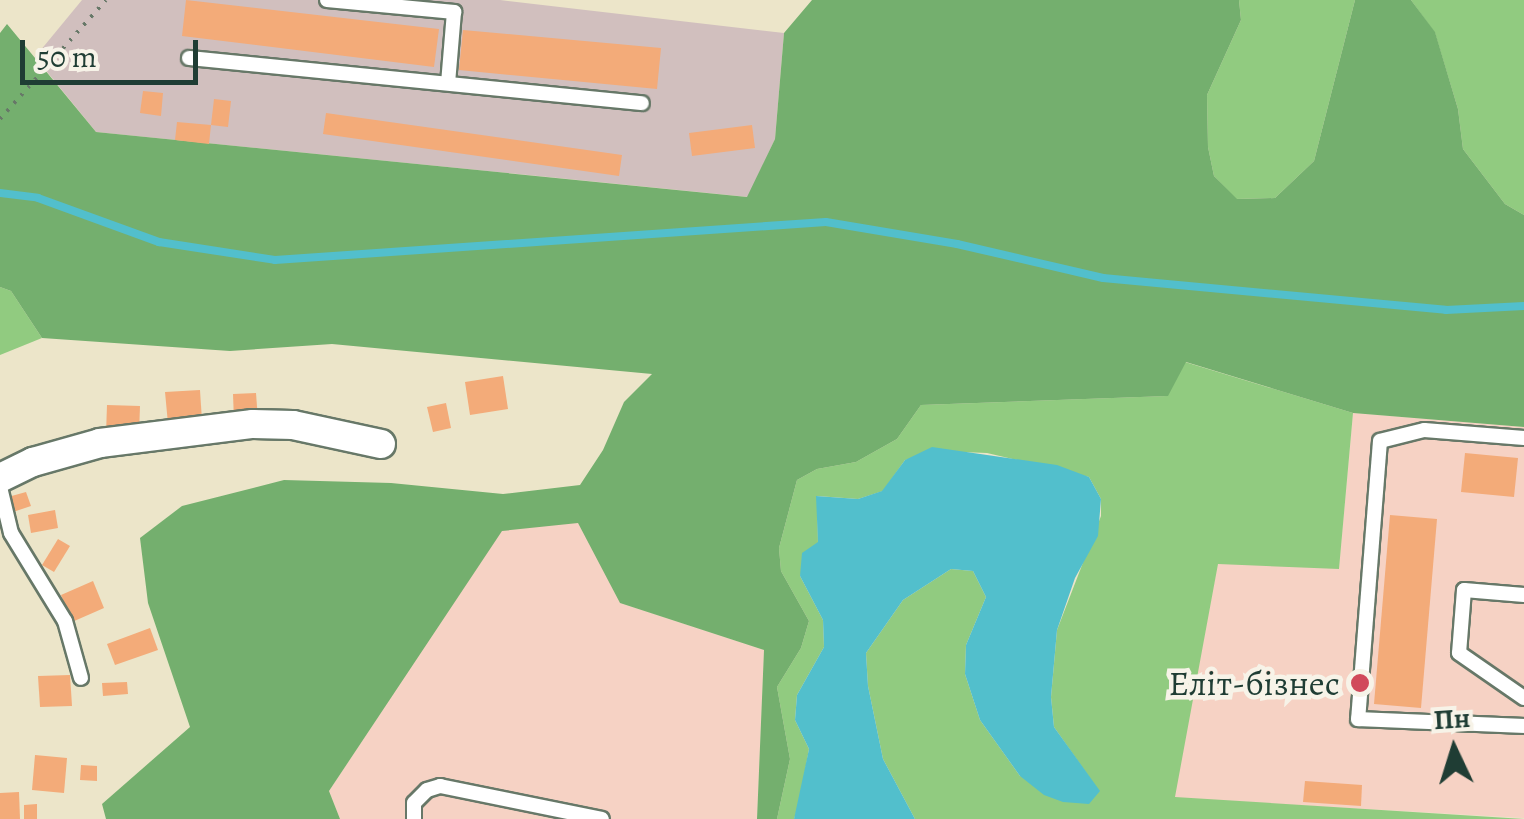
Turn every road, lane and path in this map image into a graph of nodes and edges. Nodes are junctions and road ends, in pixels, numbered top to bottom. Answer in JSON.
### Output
{"nodes":[{"id":1,"x":106,"y":0,"type":"edge"},
{"id":2,"x":327,"y":0,"type":"edge"},
{"id":3,"x":190,"y":58,"type":"dead end"},
{"id":4,"x":448,"y":83,"type":"junction"},
{"id":5,"x":642,"y":103,"type":"dead end"},
{"id":6,"x":0,"y":119,"type":"edge"},
{"id":7,"x":1524,"y":438,"type":"edge"},
{"id":8,"x":381,"y":444,"type":"dead end"},
{"id":9,"x":0,"y":478,"type":"edge"},
{"id":10,"x":0,"y":487,"type":"edge"},
{"id":11,"x":1524,"y":595,"type":"edge"},
{"id":12,"x":81,"y":678,"type":"dead end"},
{"id":13,"x":1524,"y":698,"type":"edge"},
{"id":14,"x":1524,"y":726,"type":"edge"},
{"id":15,"x":414,"y":819,"type":"edge"},
{"id":16,"x":602,"y":819,"type":"edge"}],
"edges":[{"from":1,"to":6,"type":"path"},
{"from":2,"to":4,"type":"lane"},
{"from":3,"to":4,"type":"lane"},
{"from":4,"to":5,"type":"lane"},
{"from":7,"to":14,"type":"lane"},
{"from":8,"to":9,"type":"street"},
{"from":10,"to":12,"type":"lane"},
{"from":11,"to":13,"type":"lane"},
{"from":15,"to":16,"type":"lane"}]}
